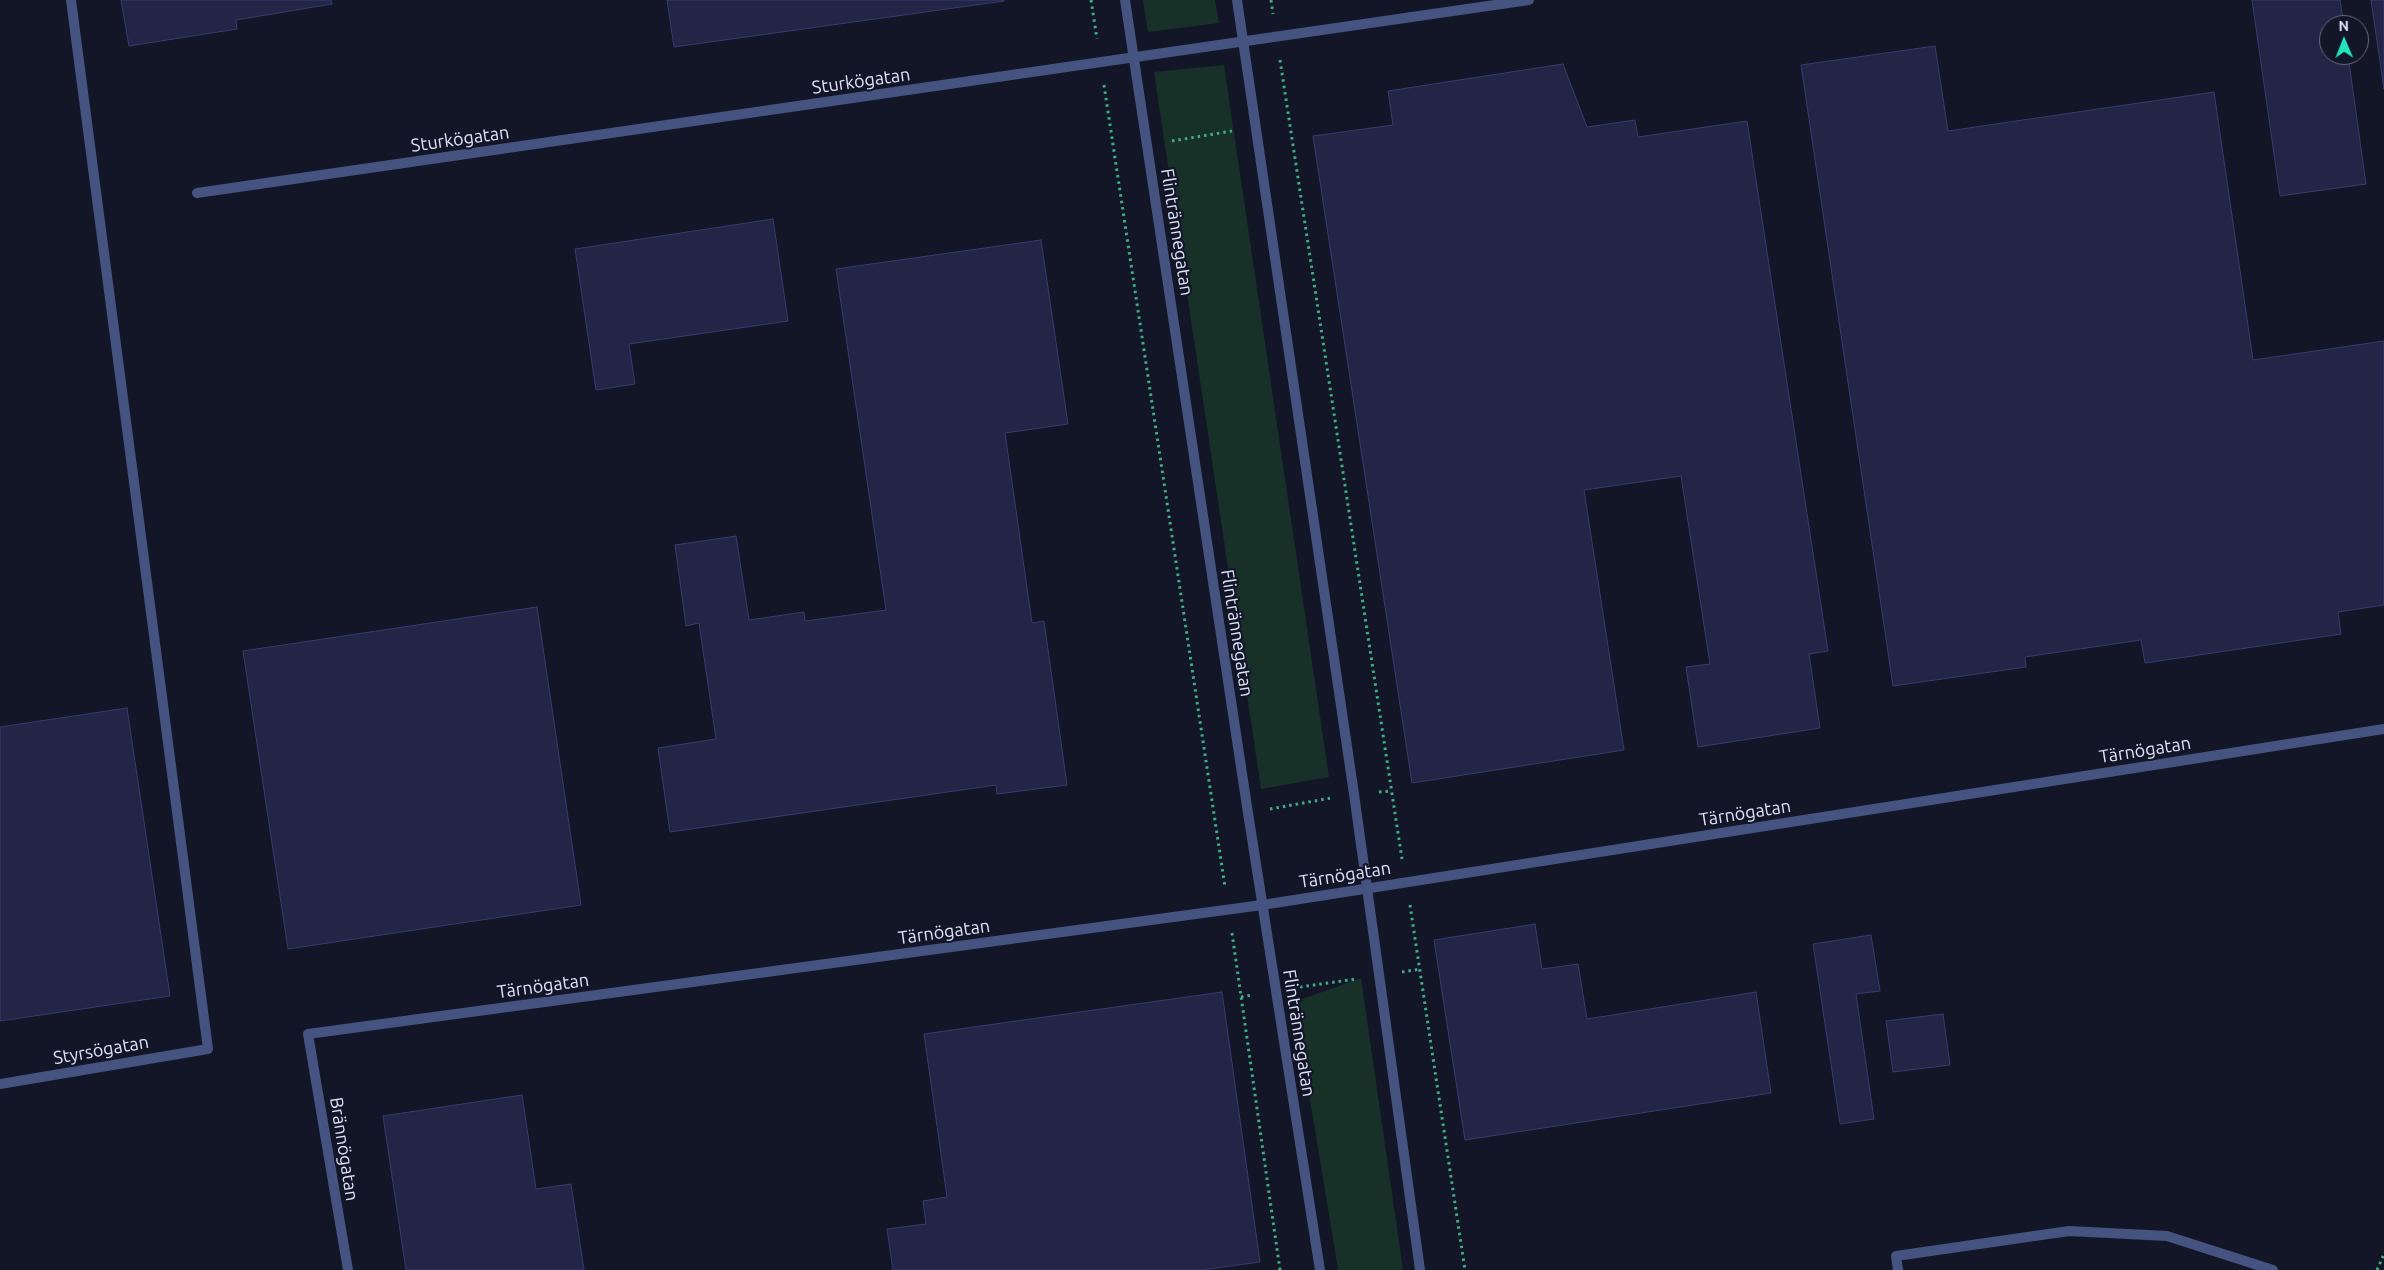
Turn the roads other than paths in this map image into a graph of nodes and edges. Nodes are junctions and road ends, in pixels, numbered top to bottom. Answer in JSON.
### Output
{"nodes":[{"id":1,"x":71,"y":0,"type":"edge"},
{"id":2,"x":1125,"y":0,"type":"edge"},
{"id":3,"x":1237,"y":0,"type":"edge"},
{"id":4,"x":1529,"y":0,"type":"edge"},
{"id":5,"x":1244,"y":42,"type":"junction"},
{"id":6,"x":1134,"y":58,"type":"junction"},
{"id":7,"x":197,"y":193,"type":"dead end"},
{"id":8,"x":2384,"y":729,"type":"edge"},
{"id":9,"x":1366,"y":889,"type":"junction"},
{"id":10,"x":1262,"y":905,"type":"junction"},
{"id":11,"x":308,"y":1034,"type":"joint"},
{"id":12,"x":0,"y":1084,"type":"edge"},
{"id":13,"x":348,"y":1270,"type":"edge"},
{"id":14,"x":1320,"y":1270,"type":"edge"},
{"id":15,"x":1420,"y":1270,"type":"edge"},
{"id":16,"x":1898,"y":1270,"type":"edge"},
{"id":17,"x":2273,"y":1270,"type":"edge"}],
"edges":[{"from":1,"to":12,"type":"street","name":"Styrsögatan"},
{"from":2,"to":6,"type":"street","name":"Flintrännegatan"},
{"from":3,"to":5,"type":"street"},
{"from":4,"to":5,"type":"street","name":"Sturkögatan"},
{"from":5,"to":6,"type":"street","name":"Sturkögatan"},
{"from":5,"to":9,"type":"street"},
{"from":6,"to":7,"type":"street","name":"Sturkögatan"},
{"from":6,"to":10,"type":"street","name":"Flintrännegatan"},
{"from":8,"to":9,"type":"street","name":"Tärnögatan"},
{"from":9,"to":10,"type":"street","name":"Tärnögatan"},
{"from":9,"to":15,"type":"street"},
{"from":10,"to":11,"type":"street","name":"Tärnögatan"},
{"from":10,"to":14,"type":"street","name":"Flintrännegatan"},
{"from":11,"to":13,"type":"street","name":"Brännögatan"},
{"from":16,"to":17,"type":"street"}]}
